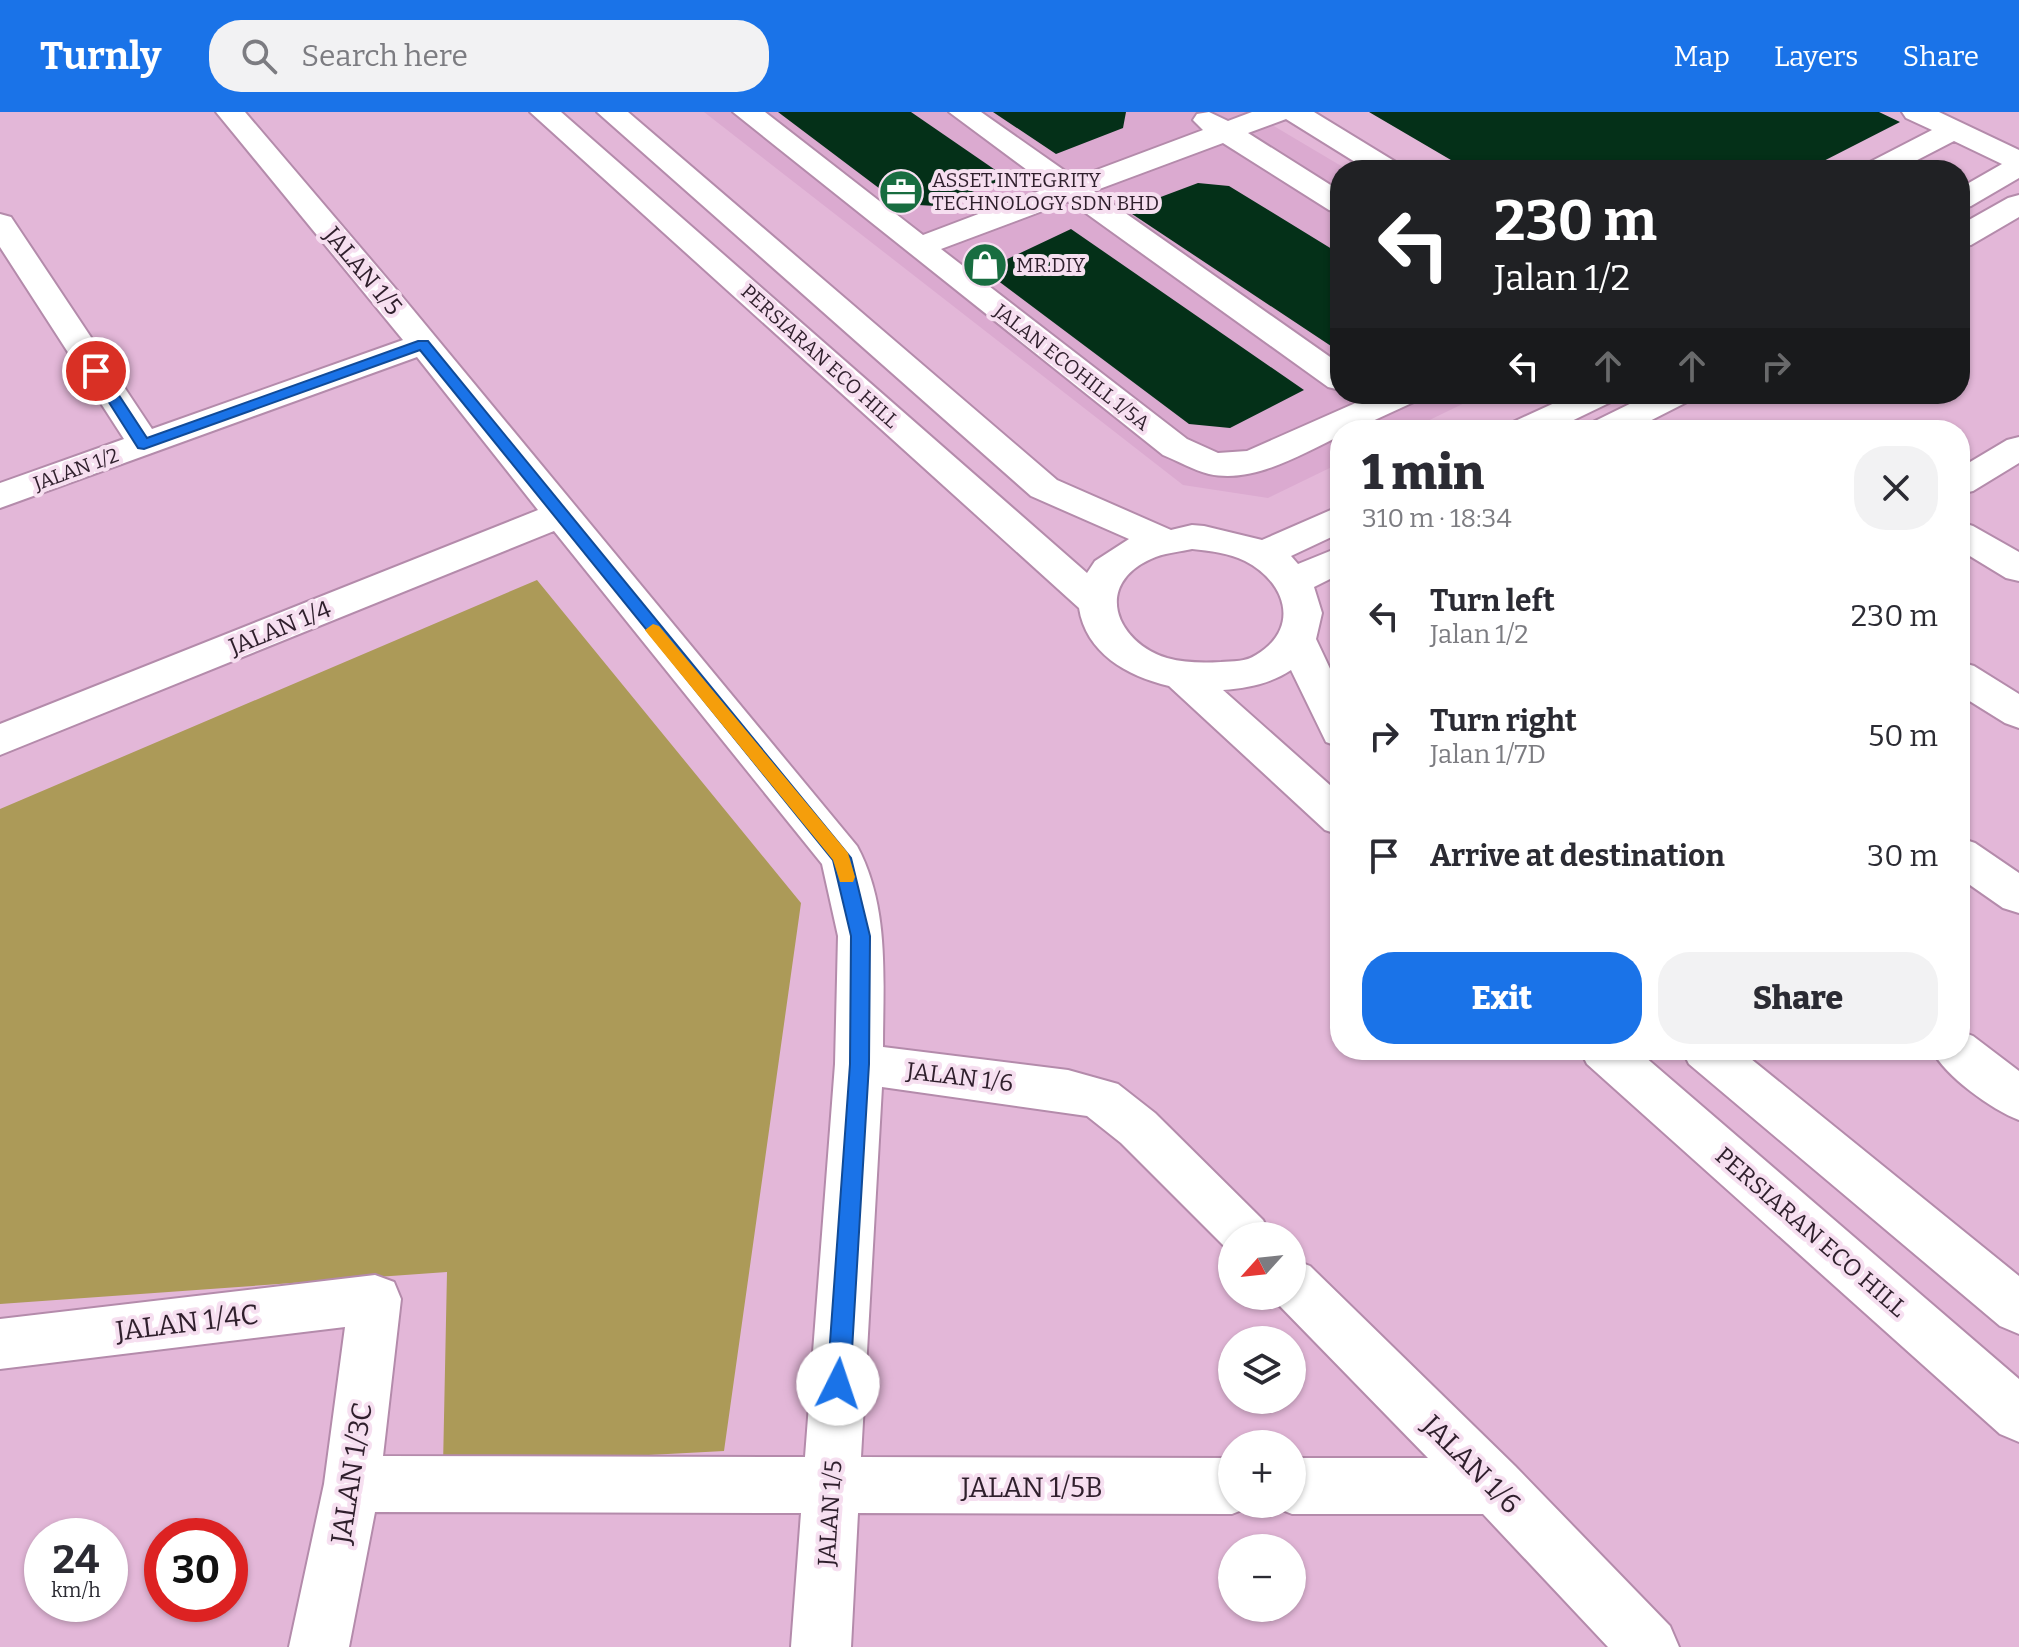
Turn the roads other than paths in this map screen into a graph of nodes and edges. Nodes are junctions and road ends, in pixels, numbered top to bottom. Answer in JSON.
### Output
{"nodes":[{"id":1,"x":230,"y":112,"type":"edge"},
{"id":2,"x":544,"y":112,"type":"edge"},
{"id":3,"x":611,"y":112,"type":"edge"},
{"id":4,"x":747,"y":112,"type":"edge"},
{"id":5,"x":963,"y":112,"type":"edge"},
{"id":6,"x":1193,"y":112,"type":"edge"},
{"id":7,"x":1278,"y":112,"type":"edge"},
{"id":8,"x":1294,"y":112,"type":"edge"},
{"id":9,"x":1916,"y":112,"type":"edge"},
{"id":10,"x":640,"y":127,"type":"edge"},
{"id":11,"x":1954,"y":130,"type":"junction"},
{"id":12,"x":1225,"y":132,"type":"junction"},
{"id":13,"x":1373,"y":160,"type":"edge"},
{"id":14,"x":1896,"y":160,"type":"edge"},
{"id":15,"x":2019,"y":164,"type":"edge"},
{"id":16,"x":1073,"y":189,"type":"junction"},
{"id":17,"x":1970,"y":194,"type":"edge"},
{"id":18,"x":1330,"y":198,"type":"edge"},
{"id":19,"x":2019,"y":204,"type":"edge"},
{"id":20,"x":0,"y":223,"type":"edge"},
{"id":21,"x":1970,"y":232,"type":"edge"},
{"id":22,"x":918,"y":247,"type":"junction"},
{"id":23,"x":423,"y":344,"type":"junction"},
{"id":24,"x":1330,"y":373,"type":"edge"},
{"id":25,"x":1368,"y":404,"type":"edge"},
{"id":26,"x":1580,"y":404,"type":"edge"},
{"id":27,"x":1657,"y":404,"type":"edge"},
{"id":28,"x":1336,"y":420,"type":"edge"},
{"id":29,"x":1546,"y":420,"type":"edge"},
{"id":30,"x":1625,"y":420,"type":"edge"},
{"id":31,"x":1330,"y":423,"type":"edge"},
{"id":32,"x":144,"y":444,"type":"junction"},
{"id":33,"x":2019,"y":448,"type":"edge"},
{"id":34,"x":1970,"y":477,"type":"edge"},
{"id":35,"x":0,"y":496,"type":"edge"},
{"id":36,"x":560,"y":515,"type":"junction"},
{"id":37,"x":1330,"y":523,"type":"edge"},
{"id":38,"x":1162,"y":540,"type":"junction"},
{"id":39,"x":1970,"y":540,"type":"edge"},
{"id":40,"x":1262,"y":555,"type":"junction"},
{"id":41,"x":1330,"y":564,"type":"edge"},
{"id":42,"x":2019,"y":569,"type":"edge"},
{"id":43,"x":1294,"y":581,"type":"junction"},
{"id":44,"x":1095,"y":601,"type":"junction"},
{"id":45,"x":1297,"y":641,"type":"junction"},
{"id":46,"x":1184,"y":678,"type":"junction"},
{"id":47,"x":1970,"y":682,"type":"edge"},
{"id":48,"x":1330,"y":711,"type":"edge"},
{"id":49,"x":2019,"y":713,"type":"edge"},
{"id":50,"x":0,"y":740,"type":"edge"},
{"id":51,"x":1330,"y":810,"type":"edge"},
{"id":52,"x":1970,"y":862,"type":"edge"},
{"id":53,"x":2019,"y":896,"type":"edge"},
{"id":54,"x":1615,"y":1060,"type":"edge"},
{"id":55,"x":1718,"y":1060,"type":"edge"},
{"id":56,"x":1969,"y":1060,"type":"edge"},
{"id":57,"x":859,"y":1064,"type":"junction"},
{"id":58,"x":2019,"y":1099,"type":"edge"},
{"id":59,"x":1231,"y":1222,"type":"edge"},
{"id":60,"x":1306,"y":1297,"type":"edge"},
{"id":61,"x":375,"y":1299,"type":"joint"},
{"id":62,"x":2019,"y":1309,"type":"edge"},
{"id":63,"x":0,"y":1344,"type":"edge"},
{"id":64,"x":2019,"y":1415,"type":"edge"},
{"id":65,"x":352,"y":1484,"type":"junction"},
{"id":66,"x":1218,"y":1486,"type":"edge"},
{"id":67,"x":1306,"y":1486,"type":"edge"},
{"id":68,"x":1495,"y":1486,"type":"junction"},
{"id":69,"x":831,"y":1487,"type":"junction"},
{"id":70,"x":319,"y":1647,"type":"edge"},
{"id":71,"x":821,"y":1647,"type":"edge"},
{"id":72,"x":1649,"y":1647,"type":"edge"}],
"edges":[{"from":1,"to":23,"type":"street","name":"JALAN 1/5"},
{"from":2,"to":44,"type":"street","name":"PERSIARAN ECO HILL"},
{"from":3,"to":10,"type":"street","name":"PERSIARAN ECO HILL"},
{"from":4,"to":22,"type":"street","name":"JALAN ECOHILL 1/5A"},
{"from":5,"to":16,"type":"street"},
{"from":6,"to":12,"type":"street"},
{"from":7,"to":12,"type":"street"},
{"from":8,"to":13,"type":"street"},
{"from":9,"to":11,"type":"street"},
{"from":10,"to":38,"type":"street","name":"PERSIARAN ECO HILL"},
{"from":11,"to":14,"type":"street"},
{"from":11,"to":15,"type":"street"},
{"from":12,"to":16,"type":"street"},
{"from":12,"to":18,"type":"street"},
{"from":15,"to":17,"type":"street"},
{"from":16,"to":22,"type":"street"},
{"from":16,"to":24,"type":"street"},
{"from":19,"to":21,"type":"street"},
{"from":20,"to":32,"type":"street"},
{"from":22,"to":31,"type":"street","name":"JALAN ECOHILL 1/5A"},
{"from":23,"to":32,"type":"street","name":"JALAN 1/2"},
{"from":23,"to":36,"type":"street","name":"JALAN 1/5"},
{"from":25,"to":28,"type":"street","name":"JALAN ECOHILL 1/5A"},
{"from":26,"to":29,"type":"street"},
{"from":27,"to":30,"type":"street"},
{"from":32,"to":35,"type":"street","name":"JALAN 1/2"},
{"from":33,"to":34,"type":"street"},
{"from":36,"to":50,"type":"street","name":"JALAN 1/4"},
{"from":36,"to":57,"type":"street","name":"JALAN 1/5"},
{"from":37,"to":40,"type":"street"},
{"from":38,"to":40,"type":"street","name":"PERSIARAN ECO HILL"},
{"from":38,"to":44,"type":"street","name":"PERSIARAN ECO HILL"},
{"from":39,"to":42,"type":"street"},
{"from":40,"to":43,"type":"street","name":"PERSIARAN ECO HILL"},
{"from":41,"to":43,"type":"street"},
{"from":43,"to":45,"type":"street"},
{"from":44,"to":46,"type":"street","name":"PERSIARAN ECO HILL"},
{"from":45,"to":46,"type":"street","name":"PERSIARAN ECO HILL"},
{"from":45,"to":48,"type":"street"},
{"from":46,"to":51,"type":"street","name":"PERSIARAN ECO HILL"},
{"from":47,"to":49,"type":"street"},
{"from":52,"to":53,"type":"street"},
{"from":54,"to":64,"type":"street","name":"PERSIARAN ECO HILL"},
{"from":55,"to":62,"type":"street"},
{"from":56,"to":58,"type":"street"},
{"from":57,"to":59,"type":"street","name":"JALAN 1/6"},
{"from":57,"to":69,"type":"street","name":"JALAN 1/5"},
{"from":60,"to":68,"type":"street","name":"JALAN 1/6"},
{"from":61,"to":63,"type":"street","name":"JALAN 1/4C"},
{"from":61,"to":65,"type":"street","name":"JALAN 1/3C"},
{"from":65,"to":69,"type":"street","name":"JALAN 1/5B"},
{"from":65,"to":70,"type":"street","name":"JALAN 1/3C"},
{"from":66,"to":69,"type":"street","name":"JALAN 1/5B"},
{"from":67,"to":68,"type":"street"},
{"from":68,"to":72,"type":"street","name":"JALAN 1/6"},
{"from":69,"to":71,"type":"street","name":"JALAN 1/5"}]}
